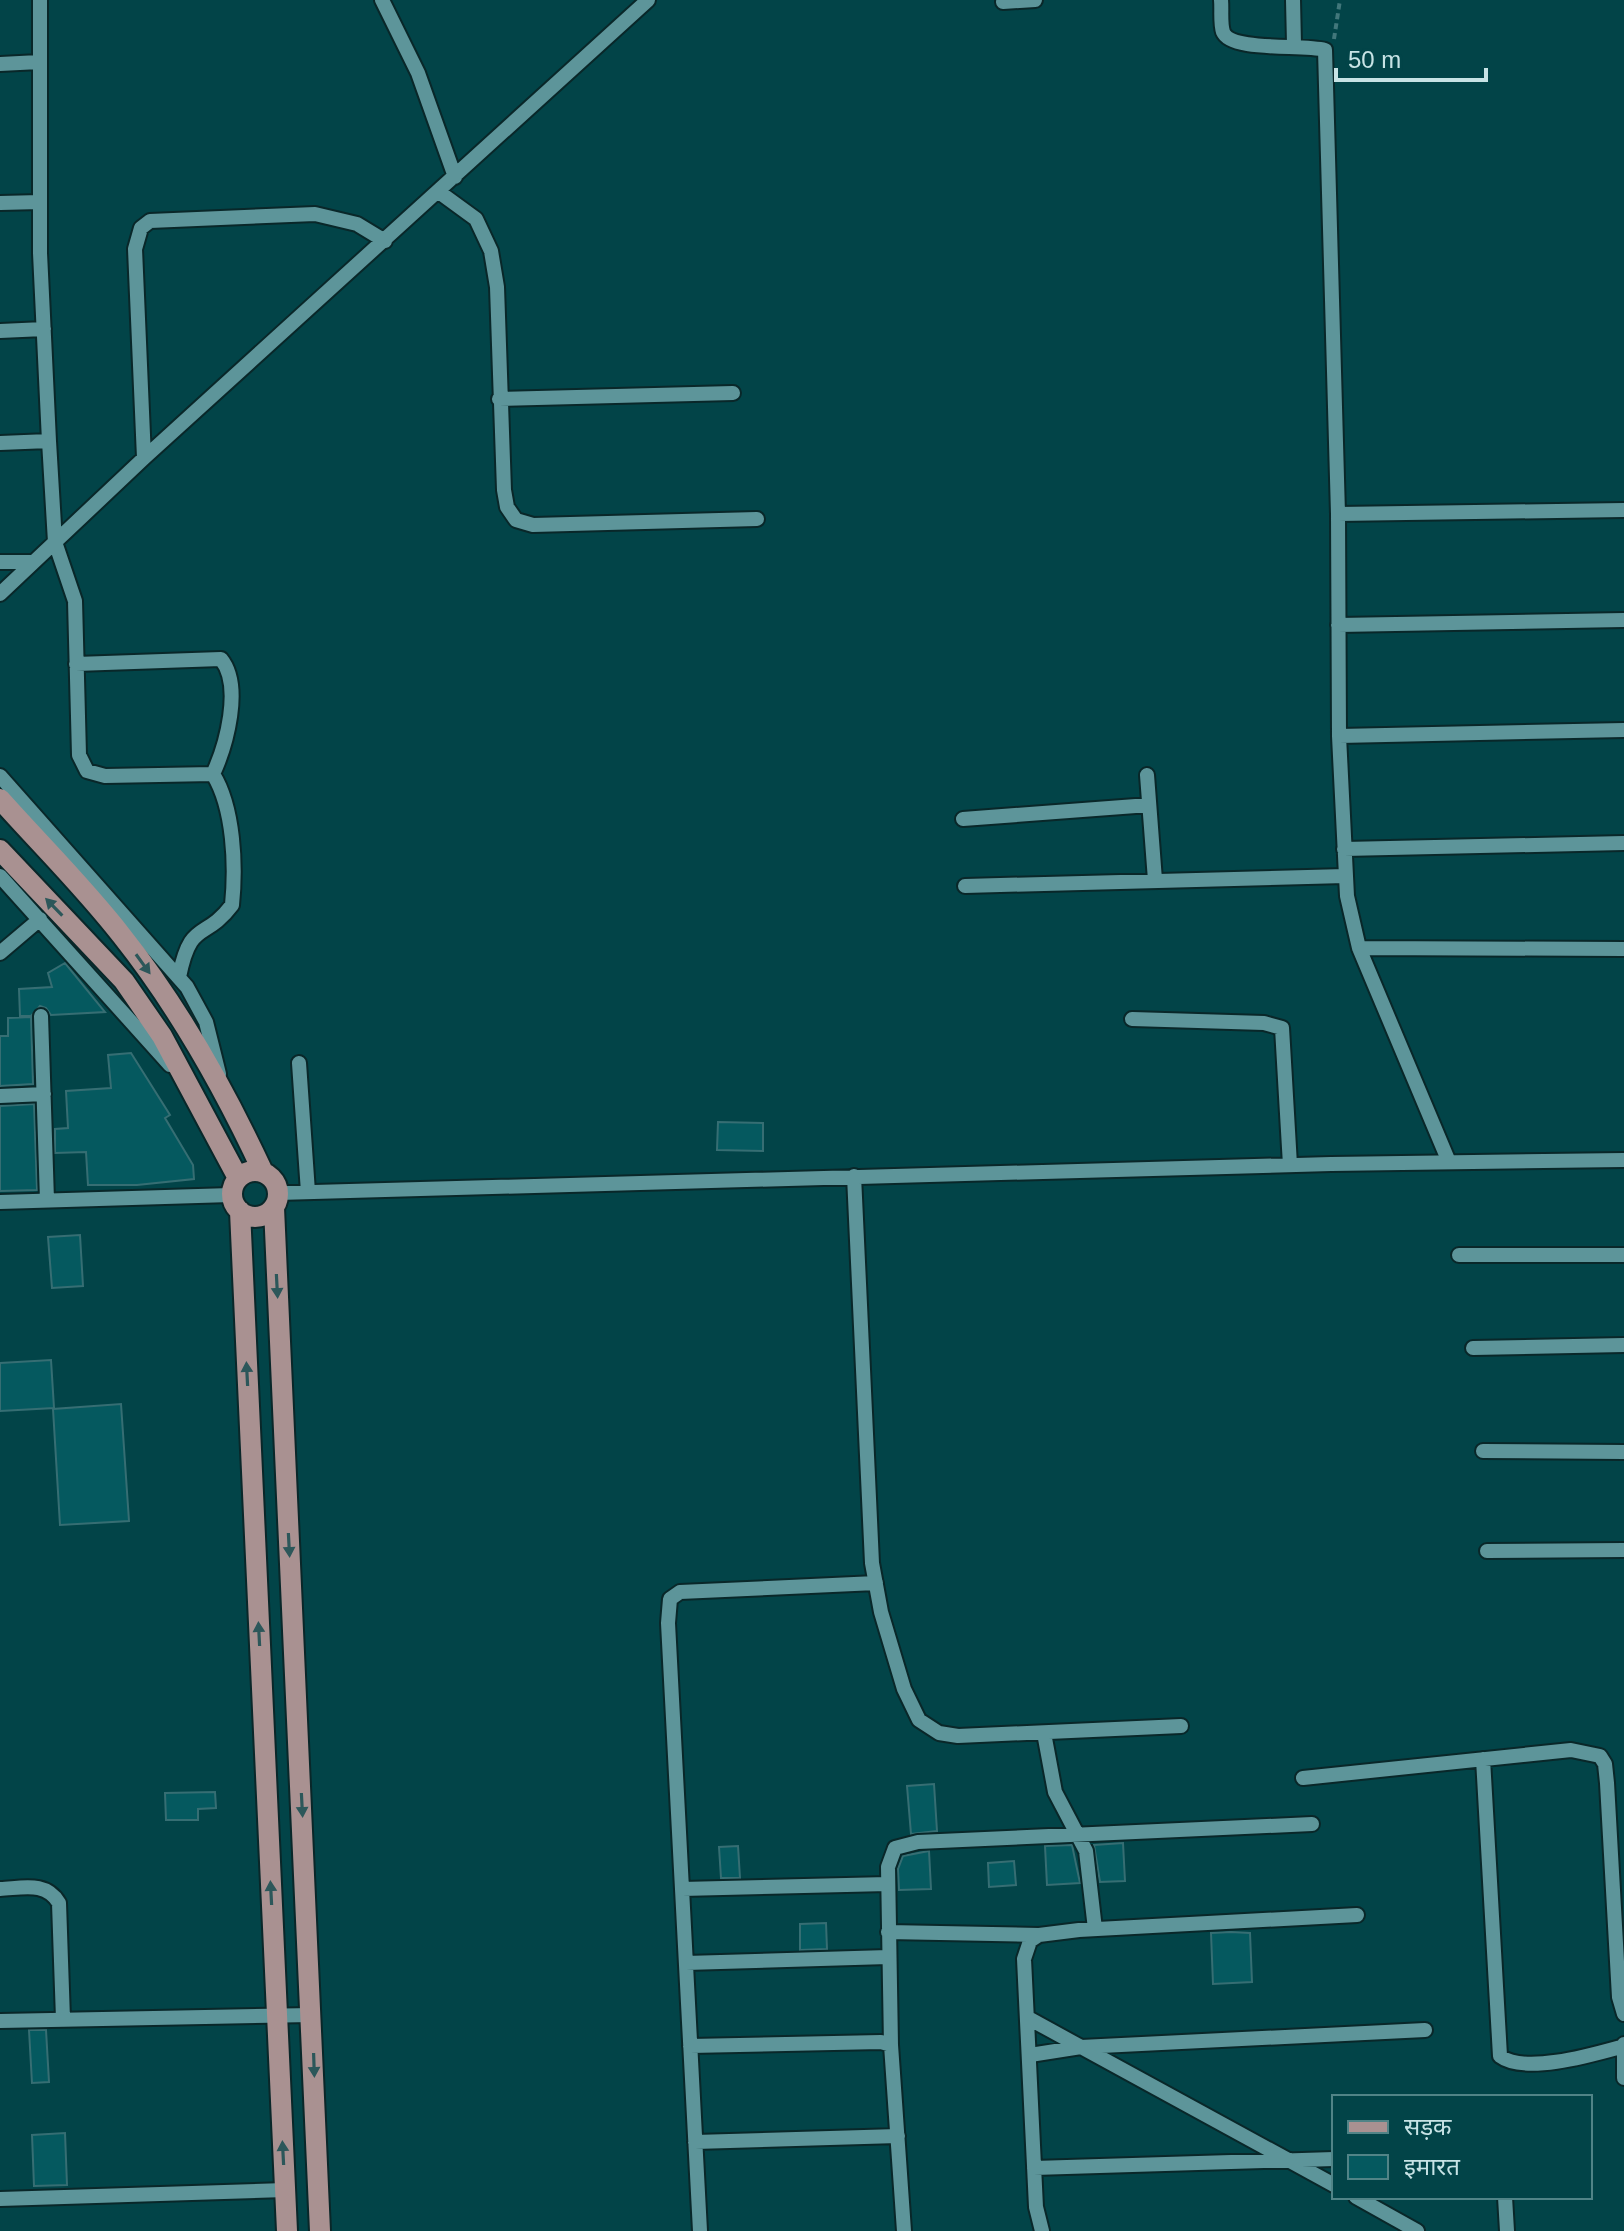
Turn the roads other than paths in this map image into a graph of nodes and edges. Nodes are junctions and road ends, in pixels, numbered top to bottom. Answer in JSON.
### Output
{"nodes":[{"id":1,"x":40,"y":0,"type":"edge"},
{"id":2,"x":382,"y":0,"type":"edge"},
{"id":3,"x":648,"y":0,"type":"edge"},
{"id":4,"x":1035,"y":0,"type":"edge"},
{"id":5,"x":1221,"y":0,"type":"edge"},
{"id":6,"x":1293,"y":0,"type":"edge"},
{"id":7,"x":1003,"y":2,"type":"dead end"},
{"id":8,"x":1294,"y":44,"type":"junction"},
{"id":9,"x":39,"y":62,"type":"junction"},
{"id":10,"x":0,"y":64,"type":"edge"},
{"id":11,"x":455,"y":177,"type":"junction"},
{"id":12,"x":439,"y":192,"type":"junction"},
{"id":13,"x":40,"y":202,"type":"junction"},
{"id":14,"x":0,"y":203,"type":"edge"},
{"id":15,"x":385,"y":241,"type":"junction"},
{"id":16,"x":44,"y":329,"type":"junction"},
{"id":17,"x":0,"y":331,"type":"edge"},
{"id":18,"x":733,"y":393,"type":"dead end"},
{"id":19,"x":499,"y":399,"type":"junction"},
{"id":20,"x":49,"y":441,"type":"junction"},
{"id":21,"x":0,"y":443,"type":"edge"},
{"id":22,"x":144,"y":458,"type":"junction"},
{"id":23,"x":1624,"y":510,"type":"edge"},
{"id":24,"x":1338,"y":514,"type":"junction"},
{"id":25,"x":757,"y":519,"type":"dead end"},
{"id":26,"x":55,"y":542,"type":"junction"},
{"id":27,"x":0,"y":562,"type":"edge"},
{"id":28,"x":33,"y":562,"type":"junction"},
{"id":29,"x":0,"y":594,"type":"edge"},
{"id":30,"x":1624,"y":620,"type":"edge"},
{"id":31,"x":1338,"y":625,"type":"junction"},
{"id":32,"x":76,"y":664,"type":"junction"},
{"id":33,"x":1624,"y":730,"type":"edge"},
{"id":34,"x":1339,"y":736,"type":"junction"},
{"id":35,"x":213,"y":774,"type":"junction"},
{"id":36,"x":1147,"y":775,"type":"dead end"},
{"id":37,"x":0,"y":776,"type":"edge"},
{"id":38,"x":0,"y":799,"type":"edge"},
{"id":39,"x":1149,"y":805,"type":"junction"},
{"id":40,"x":963,"y":819,"type":"dead end"},
{"id":41,"x":1624,"y":843,"type":"edge"},
{"id":42,"x":1344,"y":849,"type":"junction"},
{"id":43,"x":0,"y":850,"type":"edge"},
{"id":44,"x":0,"y":876,"type":"edge"},
{"id":45,"x":1345,"y":876,"type":"junction"},
{"id":46,"x":1155,"y":880,"type":"junction"},
{"id":47,"x":965,"y":886,"type":"dead end"},
{"id":48,"x":40,"y":919,"type":"junction"},
{"id":49,"x":1359,"y":948,"type":"junction"},
{"id":50,"x":1624,"y":949,"type":"edge"},
{"id":51,"x":0,"y":953,"type":"edge"},
{"id":52,"x":179,"y":977,"type":"junction"},
{"id":53,"x":41,"y":1016,"type":"dead end"},
{"id":54,"x":1132,"y":1019,"type":"dead end"},
{"id":55,"x":299,"y":1063,"type":"dead end"},
{"id":56,"x":186,"y":1083,"type":"junction"},
{"id":57,"x":222,"y":1085,"type":"junction"},
{"id":58,"x":44,"y":1094,"type":"junction"},
{"id":59,"x":0,"y":1096,"type":"edge"},
{"id":60,"x":1624,"y":1160,"type":"edge"},
{"id":61,"x":1449,"y":1162,"type":"junction"},
{"id":62,"x":1290,"y":1165,"type":"junction"},
{"id":63,"x":263,"y":1172,"type":"junction"},
{"id":64,"x":854,"y":1176,"type":"junction"},
{"id":65,"x":308,"y":1192,"type":"junction"},
{"id":66,"x":236,"y":1195,"type":"junction"},
{"id":67,"x":47,"y":1200,"type":"junction"},
{"id":68,"x":276,"y":1200,"type":"junction"},
{"id":69,"x":0,"y":1202,"type":"edge"},
{"id":70,"x":1459,"y":1255,"type":"dead end"},
{"id":71,"x":1624,"y":1255,"type":"edge"},
{"id":72,"x":1624,"y":1345,"type":"edge"},
{"id":73,"x":1473,"y":1348,"type":"dead end"},
{"id":74,"x":1483,"y":1451,"type":"dead end"},
{"id":75,"x":1624,"y":1452,"type":"edge"},
{"id":76,"x":1624,"y":1550,"type":"edge"},
{"id":77,"x":1487,"y":1551,"type":"dead end"},
{"id":78,"x":876,"y":1583,"type":"junction"},
{"id":79,"x":1181,"y":1726,"type":"dead end"},
{"id":80,"x":1044,"y":1733,"type":"junction"},
{"id":81,"x":1483,"y":1759,"type":"junction"},
{"id":82,"x":1303,"y":1778,"type":"dead end"},
{"id":83,"x":1312,"y":1824,"type":"dead end"},
{"id":84,"x":1079,"y":1834,"type":"junction"},
{"id":85,"x":888,"y":1884,"type":"junction"},
{"id":86,"x":0,"y":1889,"type":"edge"},
{"id":87,"x":682,"y":1889,"type":"junction"},
{"id":88,"x":1357,"y":1915,"type":"dead end"},
{"id":89,"x":1095,"y":1929,"type":"junction"},
{"id":90,"x":888,"y":1932,"type":"junction"},
{"id":91,"x":1039,"y":1935,"type":"junction"},
{"id":92,"x":888,"y":1957,"type":"junction"},
{"id":93,"x":686,"y":1963,"type":"junction"},
{"id":94,"x":1624,"y":2014,"type":"edge"},
{"id":95,"x":312,"y":2015,"type":"junction"},
{"id":96,"x":277,"y":2016,"type":"junction"},
{"id":97,"x":1028,"y":2018,"type":"junction"},
{"id":98,"x":63,"y":2019,"type":"junction"},
{"id":99,"x":0,"y":2021,"type":"edge"},
{"id":100,"x":1425,"y":2030,"type":"dead end"},
{"id":101,"x":891,"y":2045,"type":"junction"},
{"id":102,"x":1624,"y":2045,"type":"edge"},
{"id":103,"x":690,"y":2046,"type":"junction"},
{"id":104,"x":1081,"y":2047,"type":"junction"},
{"id":105,"x":1030,"y":2055,"type":"junction"},
{"id":106,"x":1624,"y":2078,"type":"edge"},
{"id":107,"x":898,"y":2136,"type":"junction"},
{"id":108,"x":695,"y":2142,"type":"junction"},
{"id":109,"x":1284,"y":2159,"type":"junction"},
{"id":110,"x":1332,"y":2159,"type":"edge"},
{"id":111,"x":1034,"y":2168,"type":"junction"},
{"id":112,"x":1332,"y":2184,"type":"edge"},
{"id":113,"x":285,"y":2190,"type":"junction"},
{"id":114,"x":0,"y":2199,"type":"edge"},
{"id":115,"x":1360,"y":2199,"type":"edge"},
{"id":116,"x":1505,"y":2199,"type":"edge"},
{"id":117,"x":287,"y":2231,"type":"edge"},
{"id":118,"x":320,"y":2231,"type":"edge"},
{"id":119,"x":700,"y":2231,"type":"edge"},
{"id":120,"x":904,"y":2231,"type":"edge"},
{"id":121,"x":1042,"y":2231,"type":"edge"},
{"id":122,"x":1417,"y":2231,"type":"edge"},
{"id":123,"x":1507,"y":2231,"type":"edge"}],
"edges":[{"from":1,"to":9,"type":"street"},
{"from":2,"to":11,"type":"street"},
{"from":3,"to":11,"type":"street"},
{"from":4,"to":7,"type":"street"},
{"from":5,"to":8,"type":"street"},
{"from":6,"to":8,"type":"street"},
{"from":8,"to":24,"type":"street"},
{"from":9,"to":10,"type":"street"},
{"from":9,"to":13,"type":"street"},
{"from":11,"to":12,"type":"street"},
{"from":12,"to":15,"type":"street"},
{"from":12,"to":19,"type":"street"},
{"from":13,"to":14,"type":"street"},
{"from":13,"to":16,"type":"street"},
{"from":15,"to":22,"type":"street"},
{"from":15,"to":22,"type":"street"},
{"from":16,"to":17,"type":"street"},
{"from":16,"to":20,"type":"street"},
{"from":18,"to":19,"type":"street"},
{"from":19,"to":25,"type":"street"},
{"from":20,"to":21,"type":"street"},
{"from":20,"to":26,"type":"street"},
{"from":22,"to":26,"type":"street"},
{"from":23,"to":24,"type":"street"},
{"from":24,"to":31,"type":"street"},
{"from":26,"to":28,"type":"street"},
{"from":26,"to":32,"type":"street"},
{"from":27,"to":28,"type":"street"},
{"from":28,"to":29,"type":"street"},
{"from":30,"to":31,"type":"street"},
{"from":31,"to":34,"type":"street"},
{"from":32,"to":35,"type":"street"},
{"from":32,"to":35,"type":"street"},
{"from":33,"to":34,"type":"street"},
{"from":34,"to":42,"type":"street"},
{"from":35,"to":52,"type":"street"},
{"from":36,"to":39,"type":"street"},
{"from":37,"to":52,"type":"street"},
{"from":38,"to":57,"type":"main road","one_way":true},
{"from":39,"to":40,"type":"street"},
{"from":39,"to":46,"type":"street"},
{"from":41,"to":42,"type":"street"},
{"from":42,"to":45,"type":"street"},
{"from":56,"to":43,"type":"main road","one_way":true},
{"from":44,"to":48,"type":"street"},
{"from":45,"to":46,"type":"street"},
{"from":45,"to":49,"type":"street"},
{"from":46,"to":47,"type":"street"},
{"from":48,"to":51,"type":"street"},
{"from":48,"to":56,"type":"street"},
{"from":49,"to":50,"type":"street"},
{"from":49,"to":61,"type":"street"},
{"from":52,"to":57,"type":"street"},
{"from":53,"to":58,"type":"street"},
{"from":54,"to":62,"type":"street"},
{"from":55,"to":65,"type":"street"},
{"from":56,"to":66,"type":"main road"},
{"from":57,"to":63,"type":"main road"},
{"from":58,"to":59,"type":"street"},
{"from":58,"to":67,"type":"street"},
{"from":60,"to":61,"type":"street"},
{"from":61,"to":62,"type":"street"},
{"from":62,"to":64,"type":"street"},
{"from":63,"to":66,"type":"main road"},
{"from":63,"to":68,"type":"main road"},
{"from":64,"to":65,"type":"street"},
{"from":64,"to":78,"type":"street"},
{"from":65,"to":68,"type":"street"},
{"from":66,"to":67,"type":"street"},
{"from":66,"to":68,"type":"main road"},
{"from":96,"to":66,"type":"main road","one_way":true},
{"from":67,"to":69,"type":"street"},
{"from":68,"to":95,"type":"main road","one_way":true},
{"from":70,"to":71,"type":"street"},
{"from":72,"to":73,"type":"street"},
{"from":74,"to":75,"type":"street"},
{"from":76,"to":77,"type":"street"},
{"from":78,"to":80,"type":"street"},
{"from":78,"to":87,"type":"street"},
{"from":79,"to":80,"type":"street"},
{"from":80,"to":84,"type":"street"},
{"from":81,"to":82,"type":"street"},
{"from":81,"to":94,"type":"street"},
{"from":81,"to":102,"type":"street"},
{"from":83,"to":84,"type":"street"},
{"from":84,"to":85,"type":"street"},
{"from":84,"to":89,"type":"street"},
{"from":85,"to":87,"type":"street"},
{"from":85,"to":90,"type":"street"},
{"from":86,"to":98,"type":"street"},
{"from":87,"to":93,"type":"street"},
{"from":88,"to":89,"type":"street"},
{"from":89,"to":91,"type":"street"},
{"from":90,"to":91,"type":"street"},
{"from":90,"to":92,"type":"street"},
{"from":91,"to":97,"type":"street"},
{"from":92,"to":93,"type":"street"},
{"from":92,"to":101,"type":"street"},
{"from":93,"to":103,"type":"street"},
{"from":95,"to":96,"type":"street"},
{"from":95,"to":118,"type":"main road","one_way":true},
{"from":96,"to":98,"type":"street"},
{"from":113,"to":96,"type":"main road","one_way":true},
{"from":97,"to":104,"type":"street"},
{"from":97,"to":105,"type":"street"},
{"from":98,"to":99,"type":"street"},
{"from":100,"to":104,"type":"street"},
{"from":101,"to":103,"type":"street"},
{"from":101,"to":107,"type":"street"},
{"from":102,"to":106,"type":"street"},
{"from":103,"to":108,"type":"street"},
{"from":104,"to":105,"type":"street"},
{"from":104,"to":109,"type":"street"},
{"from":105,"to":111,"type":"street"},
{"from":107,"to":108,"type":"street"},
{"from":107,"to":120,"type":"street"},
{"from":108,"to":119,"type":"street"},
{"from":109,"to":110,"type":"street"},
{"from":109,"to":111,"type":"street"},
{"from":109,"to":112,"type":"street"},
{"from":111,"to":121,"type":"street"},
{"from":113,"to":114,"type":"street"},
{"from":113,"to":117,"type":"main road"},
{"from":115,"to":122,"type":"street"},
{"from":116,"to":123,"type":"street"}]}
